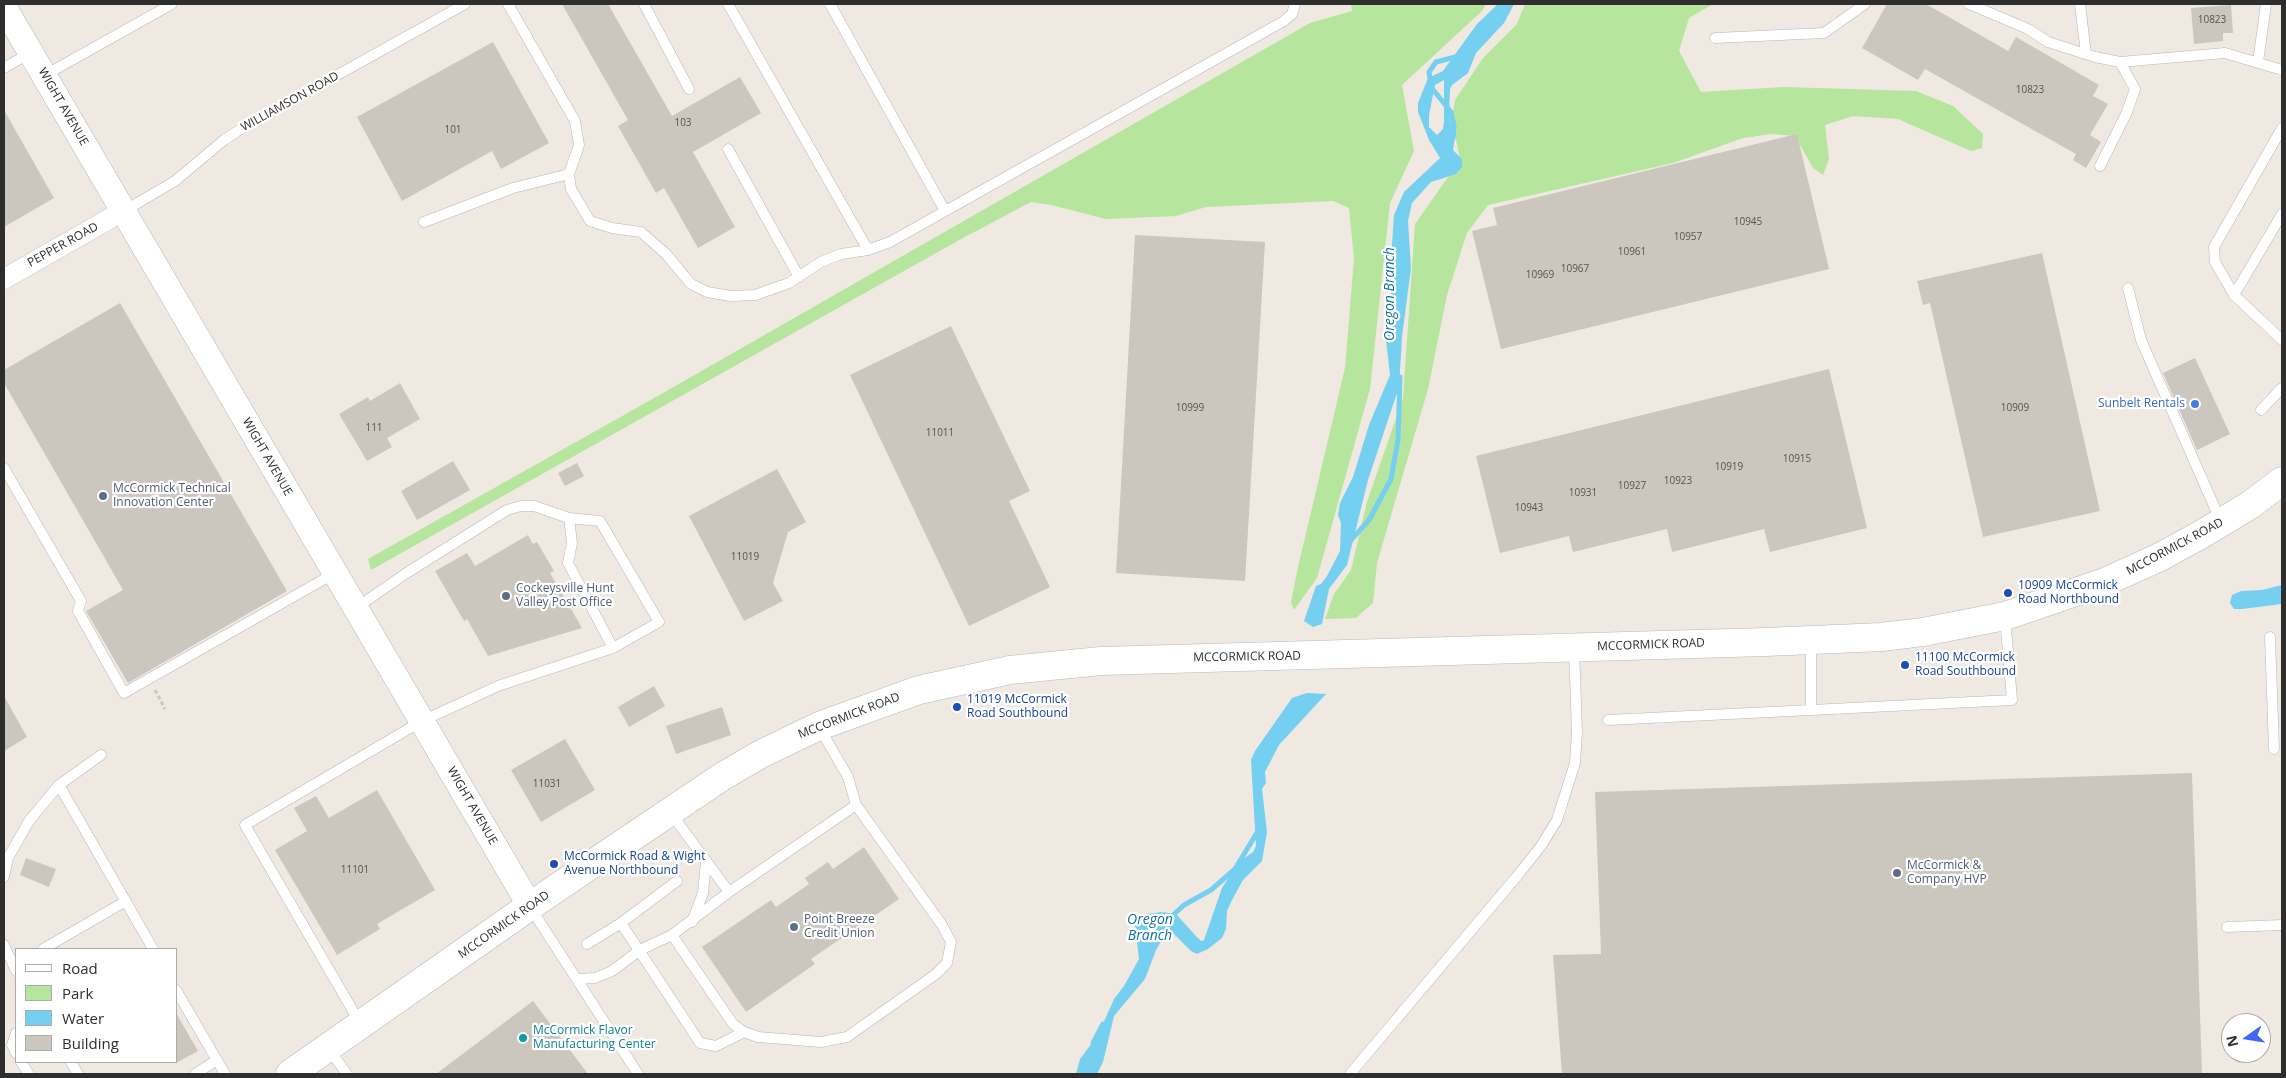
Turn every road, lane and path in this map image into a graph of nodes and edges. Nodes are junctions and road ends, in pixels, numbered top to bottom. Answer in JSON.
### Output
{"nodes":[{"id":1,"x":172,"y":4,"type":"edge"},
{"id":2,"x":465,"y":4,"type":"edge"},
{"id":3,"x":508,"y":4,"type":"edge"},
{"id":4,"x":644,"y":4,"type":"edge"},
{"id":5,"x":728,"y":4,"type":"edge"},
{"id":6,"x":830,"y":4,"type":"edge"},
{"id":7,"x":1295,"y":4,"type":"edge"},
{"id":8,"x":1865,"y":4,"type":"edge"},
{"id":9,"x":1969,"y":4,"type":"edge"},
{"id":10,"x":2080,"y":4,"type":"edge"},
{"id":11,"x":2266,"y":4,"type":"edge"},
{"id":12,"x":4,"y":7,"type":"edge"},
{"id":13,"x":1715,"y":38,"type":"dead end"},
{"id":14,"x":30,"y":53,"type":"junction"},
{"id":15,"x":2086,"y":54,"type":"junction"},
{"id":16,"x":2120,"y":62,"type":"junction"},
{"id":17,"x":2258,"y":62,"type":"junction"},
{"id":18,"x":4,"y":68,"type":"edge"},
{"id":19,"x":2282,"y":70,"type":"edge"},
{"id":20,"x":44,"y":76,"type":"junction"},
{"id":21,"x":689,"y":89,"type":"dead end"},
{"id":22,"x":2282,"y":128,"type":"edge"},
{"id":23,"x":728,"y":149,"type":"dead end"},
{"id":24,"x":2100,"y":166,"type":"dead end"},
{"id":25,"x":569,"y":174,"type":"junction"},
{"id":26,"x":123,"y":211,"type":"junction"},
{"id":27,"x":945,"y":211,"type":"junction"},
{"id":28,"x":2282,"y":214,"type":"edge"},
{"id":29,"x":424,"y":222,"type":"dead end"},
{"id":30,"x":868,"y":250,"type":"junction"},
{"id":31,"x":799,"y":277,"type":"junction"},
{"id":32,"x":4,"y":278,"type":"edge"},
{"id":33,"x":2128,"y":288,"type":"dead end"},
{"id":34,"x":2234,"y":295,"type":"junction"},
{"id":35,"x":2282,"y":340,"type":"edge"},
{"id":36,"x":2282,"y":388,"type":"edge"},
{"id":37,"x":2260,"y":410,"type":"dead end"},
{"id":38,"x":4,"y":468,"type":"edge"},
{"id":39,"x":2282,"y":481,"type":"edge"},
{"id":40,"x":569,"y":518,"type":"junction"},
{"id":41,"x":2221,"y":523,"type":"junction"},
{"id":42,"x":335,"y":572,"type":"junction"},
{"id":43,"x":356,"y":608,"type":"junction"},
{"id":44,"x":2005,"y":616,"type":"junction"},
{"id":45,"x":2270,"y":637,"type":"dead end"},
{"id":46,"x":1811,"y":640,"type":"junction"},
{"id":47,"x":1574,"y":647,"type":"junction"},
{"id":48,"x":613,"y":648,"type":"junction"},
{"id":49,"x":155,"y":690,"type":"dead end"},
{"id":50,"x":165,"y":709,"type":"dead end"},
{"id":51,"x":1811,"y":710,"type":"junction"},
{"id":52,"x":1608,"y":720,"type":"dead end"},
{"id":53,"x":422,"y":721,"type":"junction"},
{"id":54,"x":819,"y":726,"type":"junction"},
{"id":55,"x":2274,"y":749,"type":"dead end"},
{"id":56,"x":101,"y":755,"type":"dead end"},
{"id":57,"x":59,"y":785,"type":"junction"},
{"id":58,"x":856,"y":805,"type":"junction"},
{"id":59,"x":669,"y":812,"type":"junction"},
{"id":60,"x":706,"y":862,"type":"junction"},
{"id":61,"x":4,"y":877,"type":"edge"},
{"id":62,"x":678,"y":881,"type":"dead end"},
{"id":63,"x":730,"y":892,"type":"junction"},
{"id":64,"x":126,"y":901,"type":"junction"},
{"id":65,"x":530,"y":906,"type":"junction"},
{"id":66,"x":692,"y":922,"type":"junction"},
{"id":67,"x":621,"y":923,"type":"junction"},
{"id":68,"x":2282,"y":925,"type":"edge"},
{"id":69,"x":2227,"y":927,"type":"dead end"},
{"id":70,"x":672,"y":935,"type":"junction"},
{"id":71,"x":587,"y":944,"type":"dead end"},
{"id":72,"x":4,"y":946,"type":"edge"},
{"id":73,"x":45,"y":948,"type":"edge"},
{"id":74,"x":152,"y":948,"type":"edge"},
{"id":75,"x":640,"y":950,"type":"junction"},
{"id":76,"x":15,"y":968,"type":"edge"},
{"id":77,"x":577,"y":979,"type":"junction"},
{"id":78,"x":178,"y":996,"type":"edge"},
{"id":79,"x":361,"y":1024,"type":"junction"},
{"id":80,"x":744,"y":1032,"type":"junction"},
{"id":81,"x":15,"y":1035,"type":"edge"},
{"id":82,"x":328,"y":1048,"type":"junction"},
{"id":83,"x":15,"y":1051,"type":"edge"},
{"id":84,"x":217,"y":1060,"type":"junction"},
{"id":85,"x":23,"y":1063,"type":"edge"},
{"id":86,"x":29,"y":1074,"type":"edge"},
{"id":87,"x":194,"y":1074,"type":"edge"},
{"id":88,"x":225,"y":1074,"type":"edge"},
{"id":89,"x":290,"y":1074,"type":"edge"},
{"id":90,"x":347,"y":1074,"type":"edge"},
{"id":91,"x":638,"y":1074,"type":"edge"},
{"id":92,"x":1350,"y":1074,"type":"edge"}],
"edges":[{"from":1,"to":20,"type":"lane"},
{"from":2,"to":26,"type":"lane","name":"WILLIAMSON ROAD"},
{"from":3,"to":25,"type":"lane"},
{"from":4,"to":21,"type":"lane"},
{"from":5,"to":30,"type":"lane"},
{"from":6,"to":27,"type":"lane"},
{"from":7,"to":27,"type":"lane"},
{"from":8,"to":13,"type":"lane"},
{"from":9,"to":15,"type":"lane"},
{"from":10,"to":15,"type":"lane"},
{"from":11,"to":17,"type":"lane"},
{"from":12,"to":14,"type":"street","name":"WIGHT AVENUE"},
{"from":14,"to":18,"type":"lane"},
{"from":14,"to":20,"type":"street","name":"WIGHT AVENUE"},
{"from":15,"to":16,"type":"lane"},
{"from":16,"to":17,"type":"lane"},
{"from":16,"to":24,"type":"lane"},
{"from":17,"to":19,"type":"lane"},
{"from":20,"to":26,"type":"street","name":"WIGHT AVENUE"},
{"from":22,"to":34,"type":"lane"},
{"from":23,"to":31,"type":"lane"},
{"from":25,"to":29,"type":"lane"},
{"from":25,"to":31,"type":"lane"},
{"from":26,"to":32,"type":"street","name":"PEPPER ROAD"},
{"from":26,"to":42,"type":"street","name":"WIGHT AVENUE"},
{"from":27,"to":30,"type":"lane"},
{"from":28,"to":34,"type":"lane"},
{"from":30,"to":31,"type":"lane"},
{"from":33,"to":41,"type":"lane"},
{"from":34,"to":35,"type":"lane"},
{"from":36,"to":37,"type":"lane"},
{"from":38,"to":42,"type":"lane"},
{"from":39,"to":41,"type":"main road","name":"MCCORMICK ROAD"},
{"from":40,"to":43,"type":"lane"},
{"from":40,"to":48,"type":"lane"},
{"from":40,"to":48,"type":"lane"},
{"from":41,"to":44,"type":"main road","name":"MCCORMICK ROAD"},
{"from":42,"to":43,"type":"street","name":"WIGHT AVENUE"},
{"from":43,"to":53,"type":"street","name":"WIGHT AVENUE"},
{"from":44,"to":46,"type":"main road","name":"MCCORMICK ROAD"},
{"from":44,"to":51,"type":"lane"},
{"from":45,"to":55,"type":"lane"},
{"from":46,"to":47,"type":"main road","name":"MCCORMICK ROAD"},
{"from":46,"to":51,"type":"lane"},
{"from":47,"to":54,"type":"main road","name":"MCCORMICK ROAD"},
{"from":47,"to":92,"type":"lane"},
{"from":48,"to":53,"type":"lane"},
{"from":49,"to":50,"type":"path"},
{"from":51,"to":52,"type":"lane"},
{"from":53,"to":65,"type":"street","name":"WIGHT AVENUE"},
{"from":53,"to":79,"type":"lane"},
{"from":54,"to":58,"type":"lane"},
{"from":54,"to":59,"type":"main road","name":"MCCORMICK ROAD"},
{"from":56,"to":57,"type":"lane"},
{"from":57,"to":61,"type":"lane"},
{"from":57,"to":64,"type":"lane"},
{"from":58,"to":63,"type":"lane"},
{"from":58,"to":80,"type":"lane"},
{"from":59,"to":60,"type":"lane"},
{"from":59,"to":65,"type":"main road","name":"MCCORMICK ROAD"},
{"from":60,"to":63,"type":"lane"},
{"from":60,"to":66,"type":"lane"},
{"from":62,"to":67,"type":"lane"},
{"from":63,"to":66,"type":"lane"},
{"from":64,"to":73,"type":"lane"},
{"from":64,"to":74,"type":"lane"},
{"from":65,"to":77,"type":"lane"},
{"from":65,"to":79,"type":"main road","name":"MCCORMICK ROAD"},
{"from":66,"to":70,"type":"lane"},
{"from":67,"to":71,"type":"lane"},
{"from":67,"to":75,"type":"lane"},
{"from":68,"to":69,"type":"lane"},
{"from":70,"to":75,"type":"lane"},
{"from":70,"to":80,"type":"lane"},
{"from":72,"to":76,"type":"lane"},
{"from":75,"to":77,"type":"lane"},
{"from":75,"to":80,"type":"lane"},
{"from":77,"to":91,"type":"lane"},
{"from":78,"to":84,"type":"lane"},
{"from":79,"to":82,"type":"main road","name":"MCCORMICK ROAD"},
{"from":81,"to":83,"type":"lane"},
{"from":82,"to":89,"type":"main road","name":"MCCORMICK ROAD"},
{"from":82,"to":90,"type":"lane"},
{"from":84,"to":87,"type":"lane"},
{"from":84,"to":88,"type":"lane"},
{"from":85,"to":86,"type":"lane"}]}
